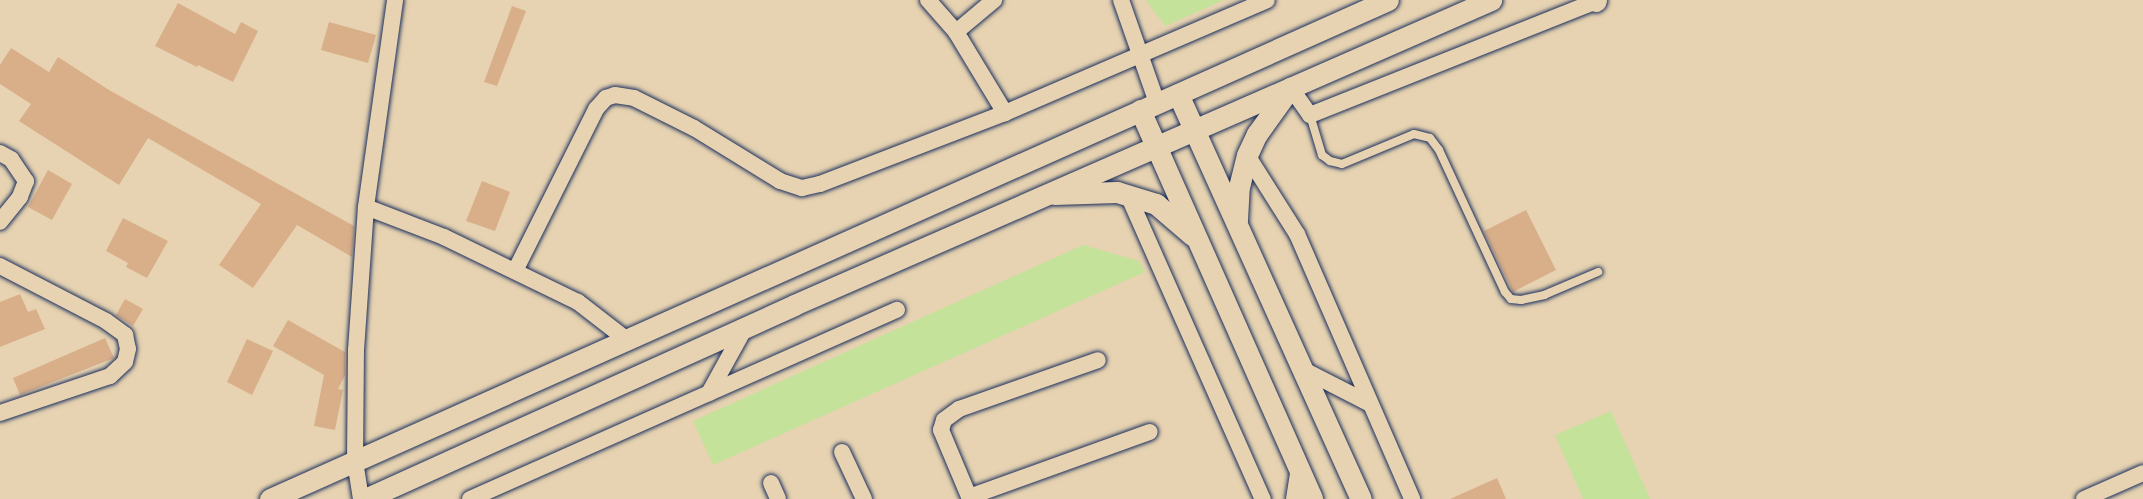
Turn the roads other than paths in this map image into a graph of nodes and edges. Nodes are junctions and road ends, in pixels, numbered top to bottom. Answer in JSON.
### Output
{"nodes":[{"id":1,"x":394,"y":0,"type":"edge"},
{"id":2,"x":928,"y":0,"type":"edge"},
{"id":3,"x":994,"y":0,"type":"edge"},
{"id":4,"x":1121,"y":0,"type":"edge"},
{"id":5,"x":1267,"y":0,"type":"edge"},
{"id":6,"x":1388,"y":0,"type":"edge"},
{"id":7,"x":1491,"y":0,"type":"edge"},
{"id":8,"x":1596,"y":0,"type":"edge"},
{"id":9,"x":956,"y":32,"type":"junction"},
{"id":10,"x":1140,"y":56,"type":"junction"},
{"id":11,"x":1291,"y":88,"type":"junction"},
{"id":12,"x":1178,"y":94,"type":"junction"},
{"id":13,"x":1149,"y":107,"type":"junction"},
{"id":14,"x":1005,"y":112,"type":"junction"},
{"id":15,"x":1310,"y":115,"type":"junction"},
{"id":16,"x":1194,"y":130,"type":"junction"},
{"id":17,"x":1156,"y":147,"type":"junction"},
{"id":18,"x":0,"y":153,"type":"edge"},
{"id":19,"x":1247,"y":154,"type":"junction"},
{"id":20,"x":1048,"y":194,"type":"junction"},
{"id":21,"x":1128,"y":195,"type":"junction"},
{"id":22,"x":366,"y":207,"type":"junction"},
{"id":23,"x":0,"y":222,"type":"edge"},
{"id":24,"x":1237,"y":224,"type":"junction"},
{"id":25,"x":1197,"y":240,"type":"junction"},
{"id":26,"x":0,"y":266,"type":"edge"},
{"id":27,"x":515,"y":271,"type":"junction"},
{"id":28,"x":1598,"y":272,"type":"dead end"},
{"id":29,"x":897,"y":310,"type":"dead end"},
{"id":30,"x":746,"y":326,"type":"junction"},
{"id":31,"x":627,"y":340,"type":"junction"},
{"id":32,"x":1098,"y":360,"type":"dead end"},
{"id":33,"x":1302,"y":369,"type":"junction"},
{"id":34,"x":709,"y":393,"type":"junction"},
{"id":35,"x":1370,"y":404,"type":"junction"},
{"id":36,"x":0,"y":413,"type":"edge"},
{"id":37,"x":1150,"y":432,"type":"dead end"},
{"id":38,"x":842,"y":452,"type":"dead end"},
{"id":39,"x":355,"y":461,"type":"junction"},
{"id":40,"x":1299,"y":469,"type":"junction"},
{"id":41,"x":2143,"y":473,"type":"edge"},
{"id":42,"x":970,"y":498,"type":"edge"},
{"id":43,"x":270,"y":499,"type":"edge"},
{"id":44,"x":363,"y":499,"type":"edge"},
{"id":45,"x":470,"y":499,"type":"edge"},
{"id":46,"x":864,"y":499,"type":"edge"},
{"id":47,"x":1263,"y":499,"type":"edge"},
{"id":48,"x":1294,"y":499,"type":"edge"},
{"id":49,"x":1312,"y":499,"type":"edge"},
{"id":50,"x":1361,"y":499,"type":"edge"},
{"id":51,"x":1412,"y":499,"type":"edge"},
{"id":52,"x":2084,"y":499,"type":"edge"}],
"edges":[{"from":1,"to":22,"type":"street"},
{"from":2,"to":9,"type":"street"},
{"from":3,"to":9,"type":"street"},
{"from":4,"to":10,"type":"street"},
{"from":5,"to":10,"type":"street"},
{"from":6,"to":12,"type":"street"},
{"from":7,"to":11,"type":"street"},
{"from":8,"to":15,"type":"street"},
{"from":9,"to":14,"type":"street"},
{"from":10,"to":13,"type":"street"},
{"from":10,"to":14,"type":"street"},
{"from":11,"to":15,"type":"street"},
{"from":11,"to":16,"type":"street"},
{"from":11,"to":19,"type":"street"},
{"from":12,"to":13,"type":"street"},
{"from":12,"to":16,"type":"street"},
{"from":13,"to":17,"type":"street"},
{"from":13,"to":31,"type":"street"},
{"from":14,"to":27,"type":"street"},
{"from":15,"to":28,"type":"lane"},
{"from":16,"to":17,"type":"street"},
{"from":16,"to":24,"type":"street"},
{"from":17,"to":20,"type":"street"},
{"from":17,"to":25,"type":"street"},
{"from":18,"to":23,"type":"street"},
{"from":19,"to":24,"type":"street"},
{"from":19,"to":35,"type":"street"},
{"from":20,"to":21,"type":"street"},
{"from":20,"to":30,"type":"street"},
{"from":21,"to":25,"type":"street"},
{"from":21,"to":47,"type":"street"},
{"from":22,"to":27,"type":"street"},
{"from":22,"to":39,"type":"street"},
{"from":24,"to":33,"type":"street"},
{"from":25,"to":40,"type":"street"},
{"from":26,"to":36,"type":"street"},
{"from":27,"to":31,"type":"street"},
{"from":29,"to":34,"type":"street"},
{"from":30,"to":34,"type":"street"},
{"from":30,"to":44,"type":"street"},
{"from":31,"to":39,"type":"street"},
{"from":32,"to":42,"type":"street"},
{"from":33,"to":35,"type":"street"},
{"from":33,"to":50,"type":"street"},
{"from":34,"to":45,"type":"street"},
{"from":35,"to":51,"type":"street"},
{"from":37,"to":42,"type":"street"},
{"from":38,"to":46,"type":"street"},
{"from":39,"to":43,"type":"street"},
{"from":39,"to":44,"type":"street"},
{"from":40,"to":48,"type":"street"},
{"from":40,"to":49,"type":"street"},
{"from":41,"to":52,"type":"street"}]}
